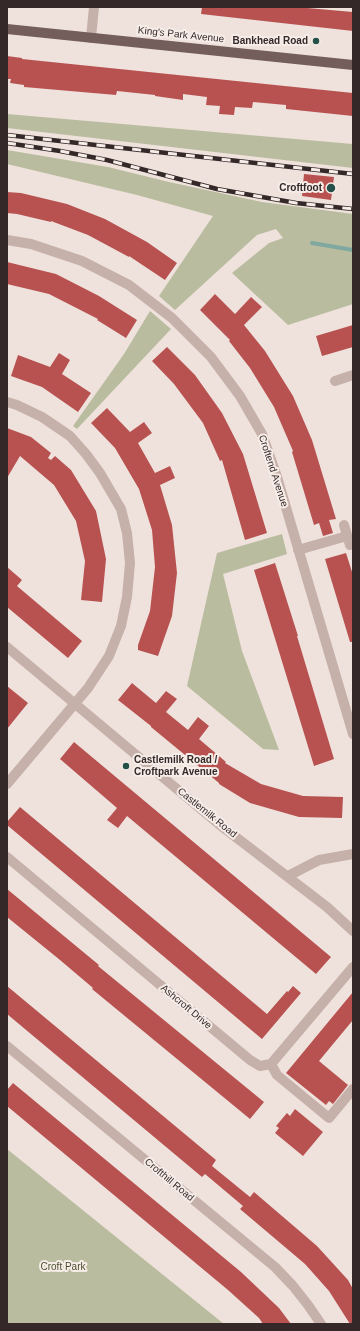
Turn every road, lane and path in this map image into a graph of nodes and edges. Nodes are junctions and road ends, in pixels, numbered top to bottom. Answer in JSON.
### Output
{"nodes":[{"id":1,"x":94,"y":7,"type":"edge"},
{"id":2,"x":7,"y":29,"type":"edge"},
{"id":3,"x":91,"y":38,"type":"junction"},
{"id":4,"x":353,"y":65,"type":"edge"},
{"id":5,"x":7,"y":240,"type":"edge"},
{"id":6,"x":353,"y":375,"type":"edge"},
{"id":7,"x":336,"y":381,"type":"dead end"},
{"id":8,"x":7,"y":402,"type":"edge"},
{"id":9,"x":344,"y":525,"type":"dead end"},
{"id":10,"x":298,"y":550,"type":"junction"},
{"id":11,"x":7,"y":647,"type":"edge"},
{"id":12,"x":75,"y":704,"type":"junction"},
{"id":13,"x":353,"y":734,"type":"edge"},
{"id":14,"x":7,"y":784,"type":"edge"},
{"id":15,"x":353,"y":854,"type":"edge"},
{"id":16,"x":7,"y":857,"type":"edge"},
{"id":17,"x":288,"y":876,"type":"junction"},
{"id":18,"x":353,"y":931,"type":"edge"},
{"id":19,"x":353,"y":967,"type":"edge"},
{"id":20,"x":7,"y":1046,"type":"edge"},
{"id":21,"x":271,"y":1064,"type":"junction"},
{"id":22,"x":353,"y":1089,"type":"edge"},
{"id":23,"x":321,"y":1324,"type":"edge"}],
"edges":[{"from":1,"to":3,"type":"street"},
{"from":2,"to":3,"type":"main road","name":"King's Park Avenue"},
{"from":3,"to":4,"type":"main road","name":"King's Park Avenue"},
{"from":5,"to":10,"type":"street","name":"Croftend Avenue"},
{"from":6,"to":7,"type":"street"},
{"from":8,"to":12,"type":"street"},
{"from":9,"to":10,"type":"street"},
{"from":10,"to":13,"type":"street","name":"Croftend Avenue"},
{"from":11,"to":12,"type":"street","name":"Castlemilk Road"},
{"from":12,"to":14,"type":"street"},
{"from":12,"to":17,"type":"street","name":"Castlemilk Road"},
{"from":15,"to":17,"type":"street"},
{"from":16,"to":21,"type":"street","name":"Ashcroft Drive"},
{"from":17,"to":18,"type":"street","name":"Castlemilk Road"},
{"from":19,"to":21,"type":"street"},
{"from":20,"to":23,"type":"street","name":"Crofthill Road"},
{"from":21,"to":22,"type":"street"}]}
